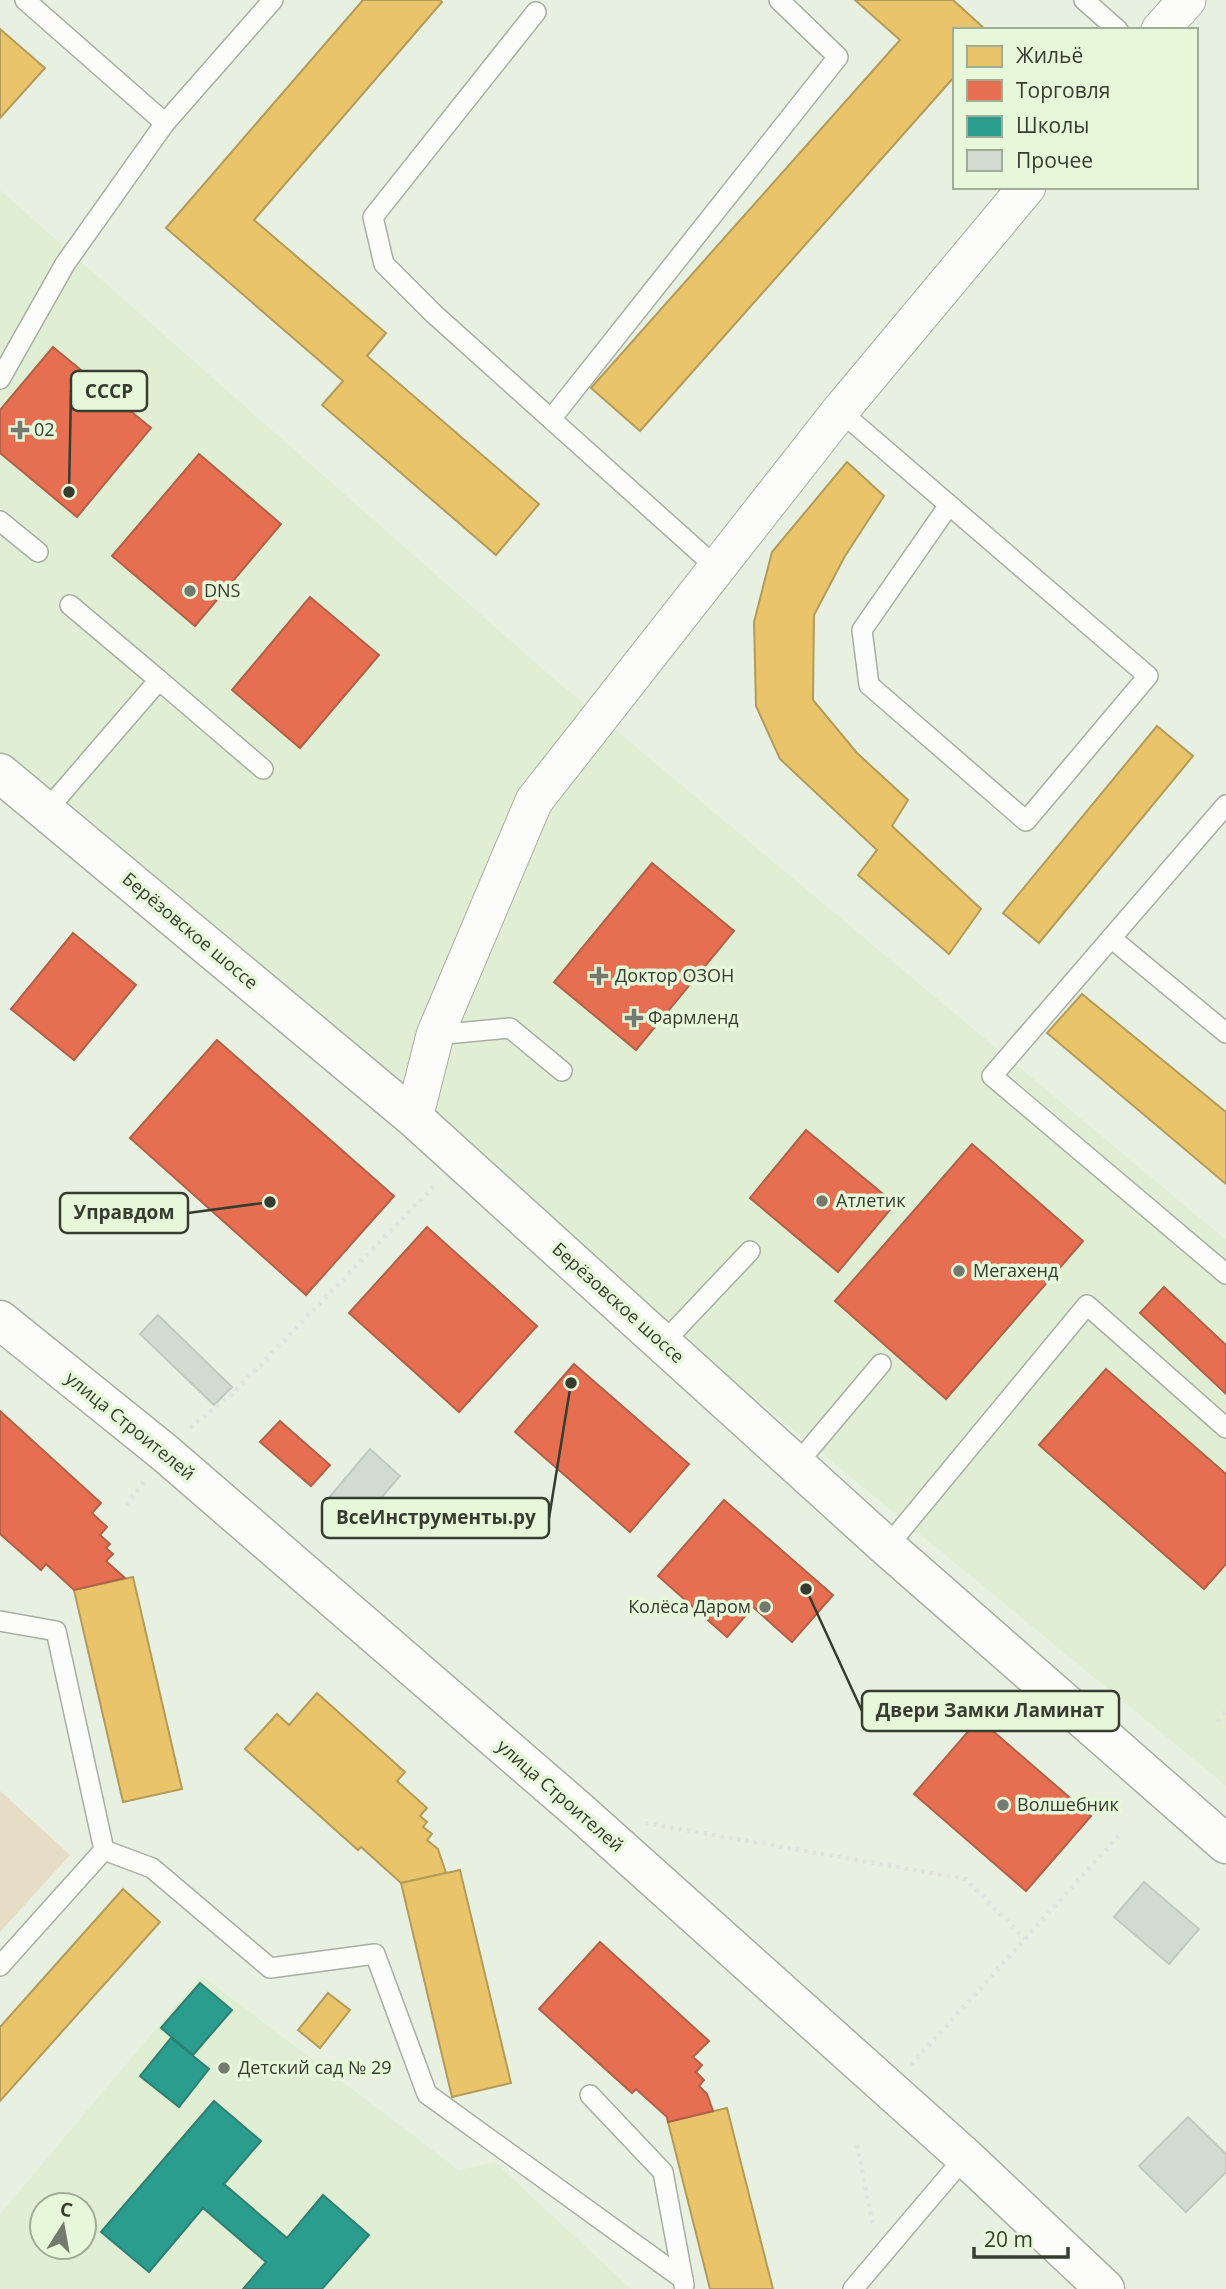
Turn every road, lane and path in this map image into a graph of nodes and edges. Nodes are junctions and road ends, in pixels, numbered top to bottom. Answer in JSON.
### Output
{"nodes":[{"id":1,"x":25,"y":0,"type":"edge"},
{"id":2,"x":273,"y":0,"type":"edge"},
{"id":3,"x":779,"y":0,"type":"edge"},
{"id":4,"x":1084,"y":0,"type":"edge"},
{"id":5,"x":1187,"y":0,"type":"edge"},
{"id":6,"x":536,"y":12,"type":"dead end"},
{"id":7,"x":1116,"y":28,"type":"edge"},
{"id":8,"x":1162,"y":28,"type":"edge"},
{"id":9,"x":165,"y":123,"type":"junction"},
{"id":10,"x":1025,"y":189,"type":"edge"},
{"id":11,"x":0,"y":379,"type":"edge"},
{"id":12,"x":840,"y":411,"type":"junction"},
{"id":13,"x":551,"y":419,"type":"junction"},
{"id":14,"x":949,"y":505,"type":"junction"},
{"id":15,"x":0,"y":521,"type":"edge"},
{"id":16,"x":38,"y":552,"type":"dead end"},
{"id":17,"x":717,"y":568,"type":"junction"},
{"id":18,"x":70,"y":605,"type":"dead end"},
{"id":19,"x":159,"y":680,"type":"junction"},
{"id":20,"x":263,"y":769,"type":"dead end"},
{"id":21,"x":0,"y":773,"type":"edge"},
{"id":22,"x":1226,"y":805,"type":"edge"},
{"id":23,"x":46,"y":811,"type":"junction"},
{"id":24,"x":1111,"y":938,"type":"junction"},
{"id":25,"x":1226,"y":1033,"type":"edge"},
{"id":26,"x":435,"y":1035,"type":"junction"},
{"id":27,"x":562,"y":1071,"type":"dead end"},
{"id":28,"x":414,"y":1118,"type":"junction"},
{"id":29,"x":459,"y":1160,"type":"junction"},
{"id":30,"x":751,"y":1251,"type":"dead end"},
{"id":31,"x":1226,"y":1274,"type":"edge"},
{"id":32,"x":0,"y":1320,"type":"edge"},
{"id":33,"x":663,"y":1343,"type":"junction"},
{"id":34,"x":881,"y":1364,"type":"dead end"},
{"id":35,"x":1226,"y":1428,"type":"edge"},
{"id":36,"x":165,"y":1453,"type":"junction"},
{"id":37,"x":796,"y":1465,"type":"junction"},
{"id":38,"x":126,"y":1505,"type":"dead end"},
{"id":39,"x":887,"y":1547,"type":"junction"},
{"id":40,"x":0,"y":1620,"type":"edge"},
{"id":41,"x":1226,"y":1711,"type":"edge"},
{"id":42,"x":1217,"y":1721,"type":"dead end"},
{"id":43,"x":632,"y":1820,"type":"dead end"},
{"id":44,"x":1121,"y":1833,"type":"dead end"},
{"id":45,"x":1226,"y":1844,"type":"edge"},
{"id":46,"x":104,"y":1850,"type":"junction"},
{"id":47,"x":1026,"y":1939,"type":"junction"},
{"id":48,"x":0,"y":1966,"type":"edge"},
{"id":49,"x":889,"y":2089,"type":"junction"},
{"id":50,"x":590,"y":2095,"type":"dead end"},
{"id":51,"x":858,"y":2145,"type":"dead end"},
{"id":52,"x":965,"y":2157,"type":"junction"},
{"id":53,"x":878,"y":2257,"type":"junction"},
{"id":54,"x":684,"y":2284,"type":"edge"},
{"id":55,"x":853,"y":2289,"type":"edge"},
{"id":56,"x":1105,"y":2289,"type":"edge"}],
"edges":[{"from":1,"to":9,"type":"lane"},
{"from":2,"to":9,"type":"lane"},
{"from":3,"to":13,"type":"lane"},
{"from":4,"to":7,"type":"lane"},
{"from":5,"to":8,"type":"street"},
{"from":6,"to":13,"type":"lane"},
{"from":9,"to":11,"type":"lane"},
{"from":10,"to":12,"type":"street"},
{"from":12,"to":14,"type":"lane"},
{"from":12,"to":17,"type":"street"},
{"from":13,"to":17,"type":"lane"},
{"from":14,"to":14,"type":"lane"},
{"from":15,"to":16,"type":"lane"},
{"from":17,"to":26,"type":"street"},
{"from":18,"to":19,"type":"lane"},
{"from":19,"to":20,"type":"lane"},
{"from":19,"to":23,"type":"lane"},
{"from":21,"to":23,"type":"main road","name":"Берёзовское шоссе"},
{"from":22,"to":24,"type":"lane"},
{"from":23,"to":28,"type":"main road","name":"Берёзовское шоссе"},
{"from":24,"to":25,"type":"lane"},
{"from":24,"to":31,"type":"lane"},
{"from":26,"to":27,"type":"lane"},
{"from":26,"to":28,"type":"street"},
{"from":28,"to":29,"type":"main road","name":"Берёзовское шоссе"},
{"from":29,"to":33,"type":"main road","name":"Берёзовское шоссе"},
{"from":29,"to":36,"type":"path"},
{"from":30,"to":33,"type":"lane"},
{"from":32,"to":36,"type":"main road","name":"улица Строителей"},
{"from":33,"to":37,"type":"main road","name":"Берёзовское шоссе"},
{"from":34,"to":37,"type":"lane"},
{"from":35,"to":39,"type":"lane"},
{"from":36,"to":38,"type":"path"},
{"from":36,"to":49,"type":"main road","name":"улица Строителей"},
{"from":37,"to":39,"type":"main road","name":"Берёзовское шоссе"},
{"from":39,"to":45,"type":"main road","name":"Берёзовское шоссе"},
{"from":40,"to":46,"type":"lane"},
{"from":41,"to":42,"type":"path"},
{"from":43,"to":47,"type":"path"},
{"from":44,"to":47,"type":"path"},
{"from":46,"to":48,"type":"lane"},
{"from":46,"to":54,"type":"lane"},
{"from":47,"to":49,"type":"path"},
{"from":49,"to":52,"type":"main road","name":"улица Строителей"},
{"from":50,"to":54,"type":"lane"},
{"from":51,"to":53,"type":"path"},
{"from":52,"to":53,"type":"lane"},
{"from":52,"to":56,"type":"main road","name":"улица Строителей"},
{"from":53,"to":55,"type":"lane"}]}
